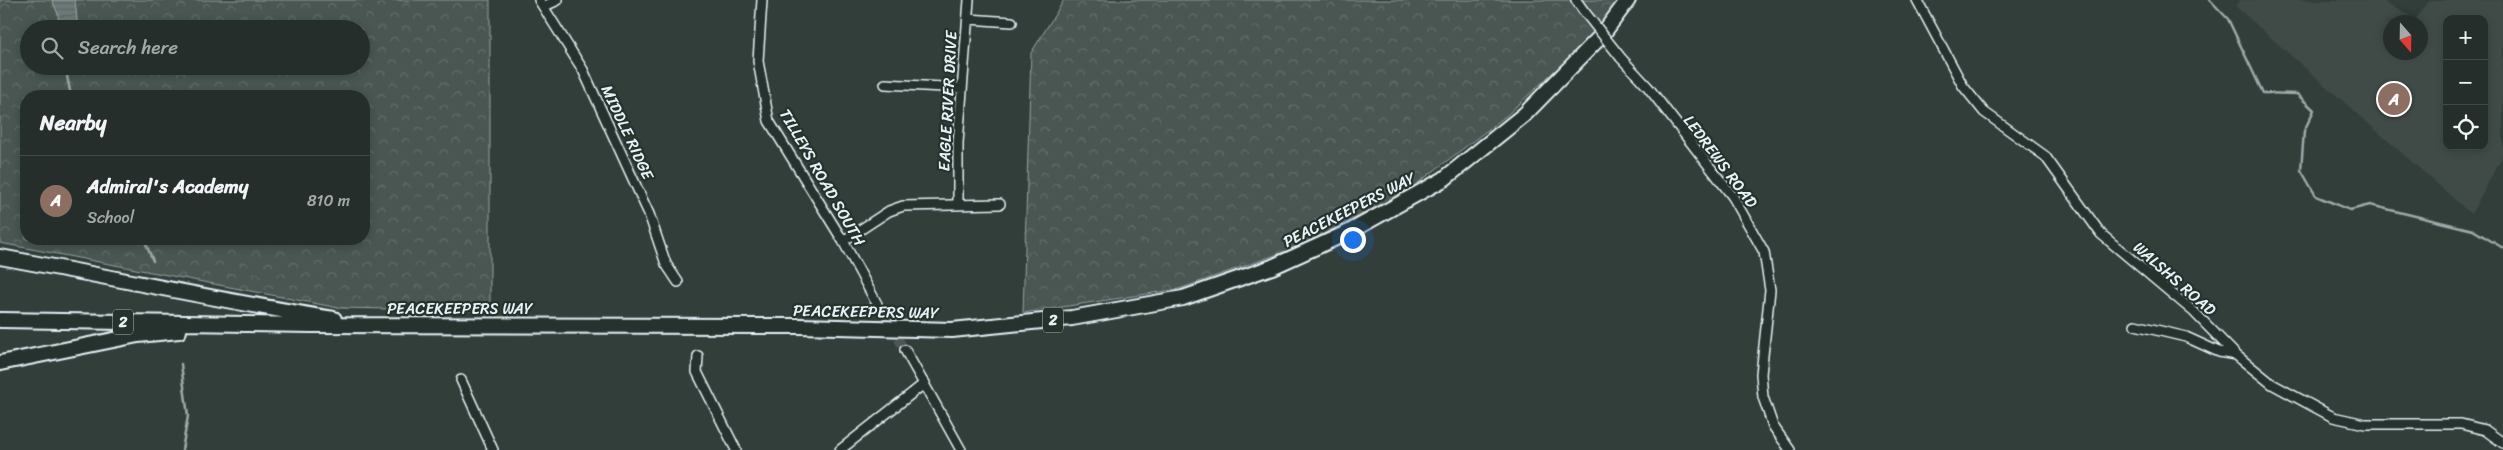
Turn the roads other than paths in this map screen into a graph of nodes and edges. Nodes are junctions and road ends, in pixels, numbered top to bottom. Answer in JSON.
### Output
{"nodes":[{"id":1,"x":558,"y":0,"type":"edge"},
{"id":2,"x":762,"y":0,"type":"edge"},
{"id":3,"x":969,"y":0,"type":"edge"},
{"id":4,"x":1576,"y":0,"type":"edge"},
{"id":5,"x":1628,"y":0,"type":"edge"},
{"id":6,"x":1917,"y":0,"type":"edge"},
{"id":7,"x":542,"y":3,"type":"edge"},
{"id":8,"x":968,"y":19,"type":"junction"},
{"id":9,"x":1012,"y":22,"type":"dead end"},
{"id":10,"x":885,"y":84,"type":"dead end"},
{"id":11,"x":962,"y":88,"type":"junction"},
{"id":12,"x":958,"y":204,"type":"junction"},
{"id":13,"x":1000,"y":204,"type":"dead end"},
{"id":14,"x":843,"y":241,"type":"junction"},
{"id":15,"x":0,"y":257,"type":"edge"},
{"id":16,"x":678,"y":282,"type":"dead end"},
{"id":17,"x":877,"y":304,"type":"tunnel mouth"},
{"id":18,"x":0,"y":320,"type":"edge"},
{"id":19,"x":247,"y":325,"type":"junction"},
{"id":20,"x":2135,"y":325,"type":"dead end"},
{"id":21,"x":376,"y":326,"type":"junction"},
{"id":22,"x":905,"y":350,"type":"tunnel mouth"},
{"id":23,"x":2236,"y":355,"type":"junction"},
{"id":24,"x":698,"y":356,"type":"dead end"},
{"id":25,"x":0,"y":362,"type":"edge"},
{"id":26,"x":462,"y":380,"type":"dead end"},
{"id":27,"x":925,"y":383,"type":"junction"},
{"id":28,"x":2503,"y":443,"type":"edge"},
{"id":29,"x":492,"y":450,"type":"edge"},
{"id":30,"x":736,"y":450,"type":"edge"},
{"id":31,"x":840,"y":450,"type":"edge"},
{"id":32,"x":961,"y":450,"type":"edge"},
{"id":33,"x":1790,"y":450,"type":"edge"}],
"edges":[{"from":1,"to":7,"type":"street"},
{"from":2,"to":14,"type":"street","name":"TILLEYS ROAD SOUTH"},
{"from":3,"to":8,"type":"street","name":"EAGLE RIVER DRIVE"},
{"from":4,"to":33,"type":"street","name":"LEDREWS ROAD","bridge":true},
{"from":5,"to":21,"type":"highway","name":"PEACEKEEPERS WAY","number":"2"},
{"from":6,"to":23,"type":"street","name":"WALSHS ROAD"},
{"from":7,"to":16,"type":"street","name":"MIDDLE RIDGE"},
{"from":8,"to":9,"type":"street"},
{"from":8,"to":11,"type":"street","name":"EAGLE RIVER DRIVE"},
{"from":10,"to":11,"type":"street"},
{"from":11,"to":12,"type":"street","name":"EAGLE RIVER DRIVE"},
{"from":12,"to":13,"type":"street"},
{"from":12,"to":14,"type":"street"},
{"from":14,"to":17,"type":"street","name":"TILLEYS ROAD SOUTH"},
{"from":15,"to":21,"type":"highway"},
{"from":18,"to":19,"type":"highway","name":"PEACEKEEPERS WAY","number":"2"},
{"from":19,"to":21,"type":"highway","name":"PEACEKEEPERS WAY","number":"2"},
{"from":19,"to":25,"type":"highway"},
{"from":20,"to":23,"type":"street"},
{"from":22,"to":27,"type":"street"},
{"from":23,"to":28,"type":"street","name":"WALSHS ROAD"},
{"from":24,"to":30,"type":"street"},
{"from":26,"to":29,"type":"street"},
{"from":27,"to":31,"type":"street"},
{"from":27,"to":32,"type":"street"}]}
